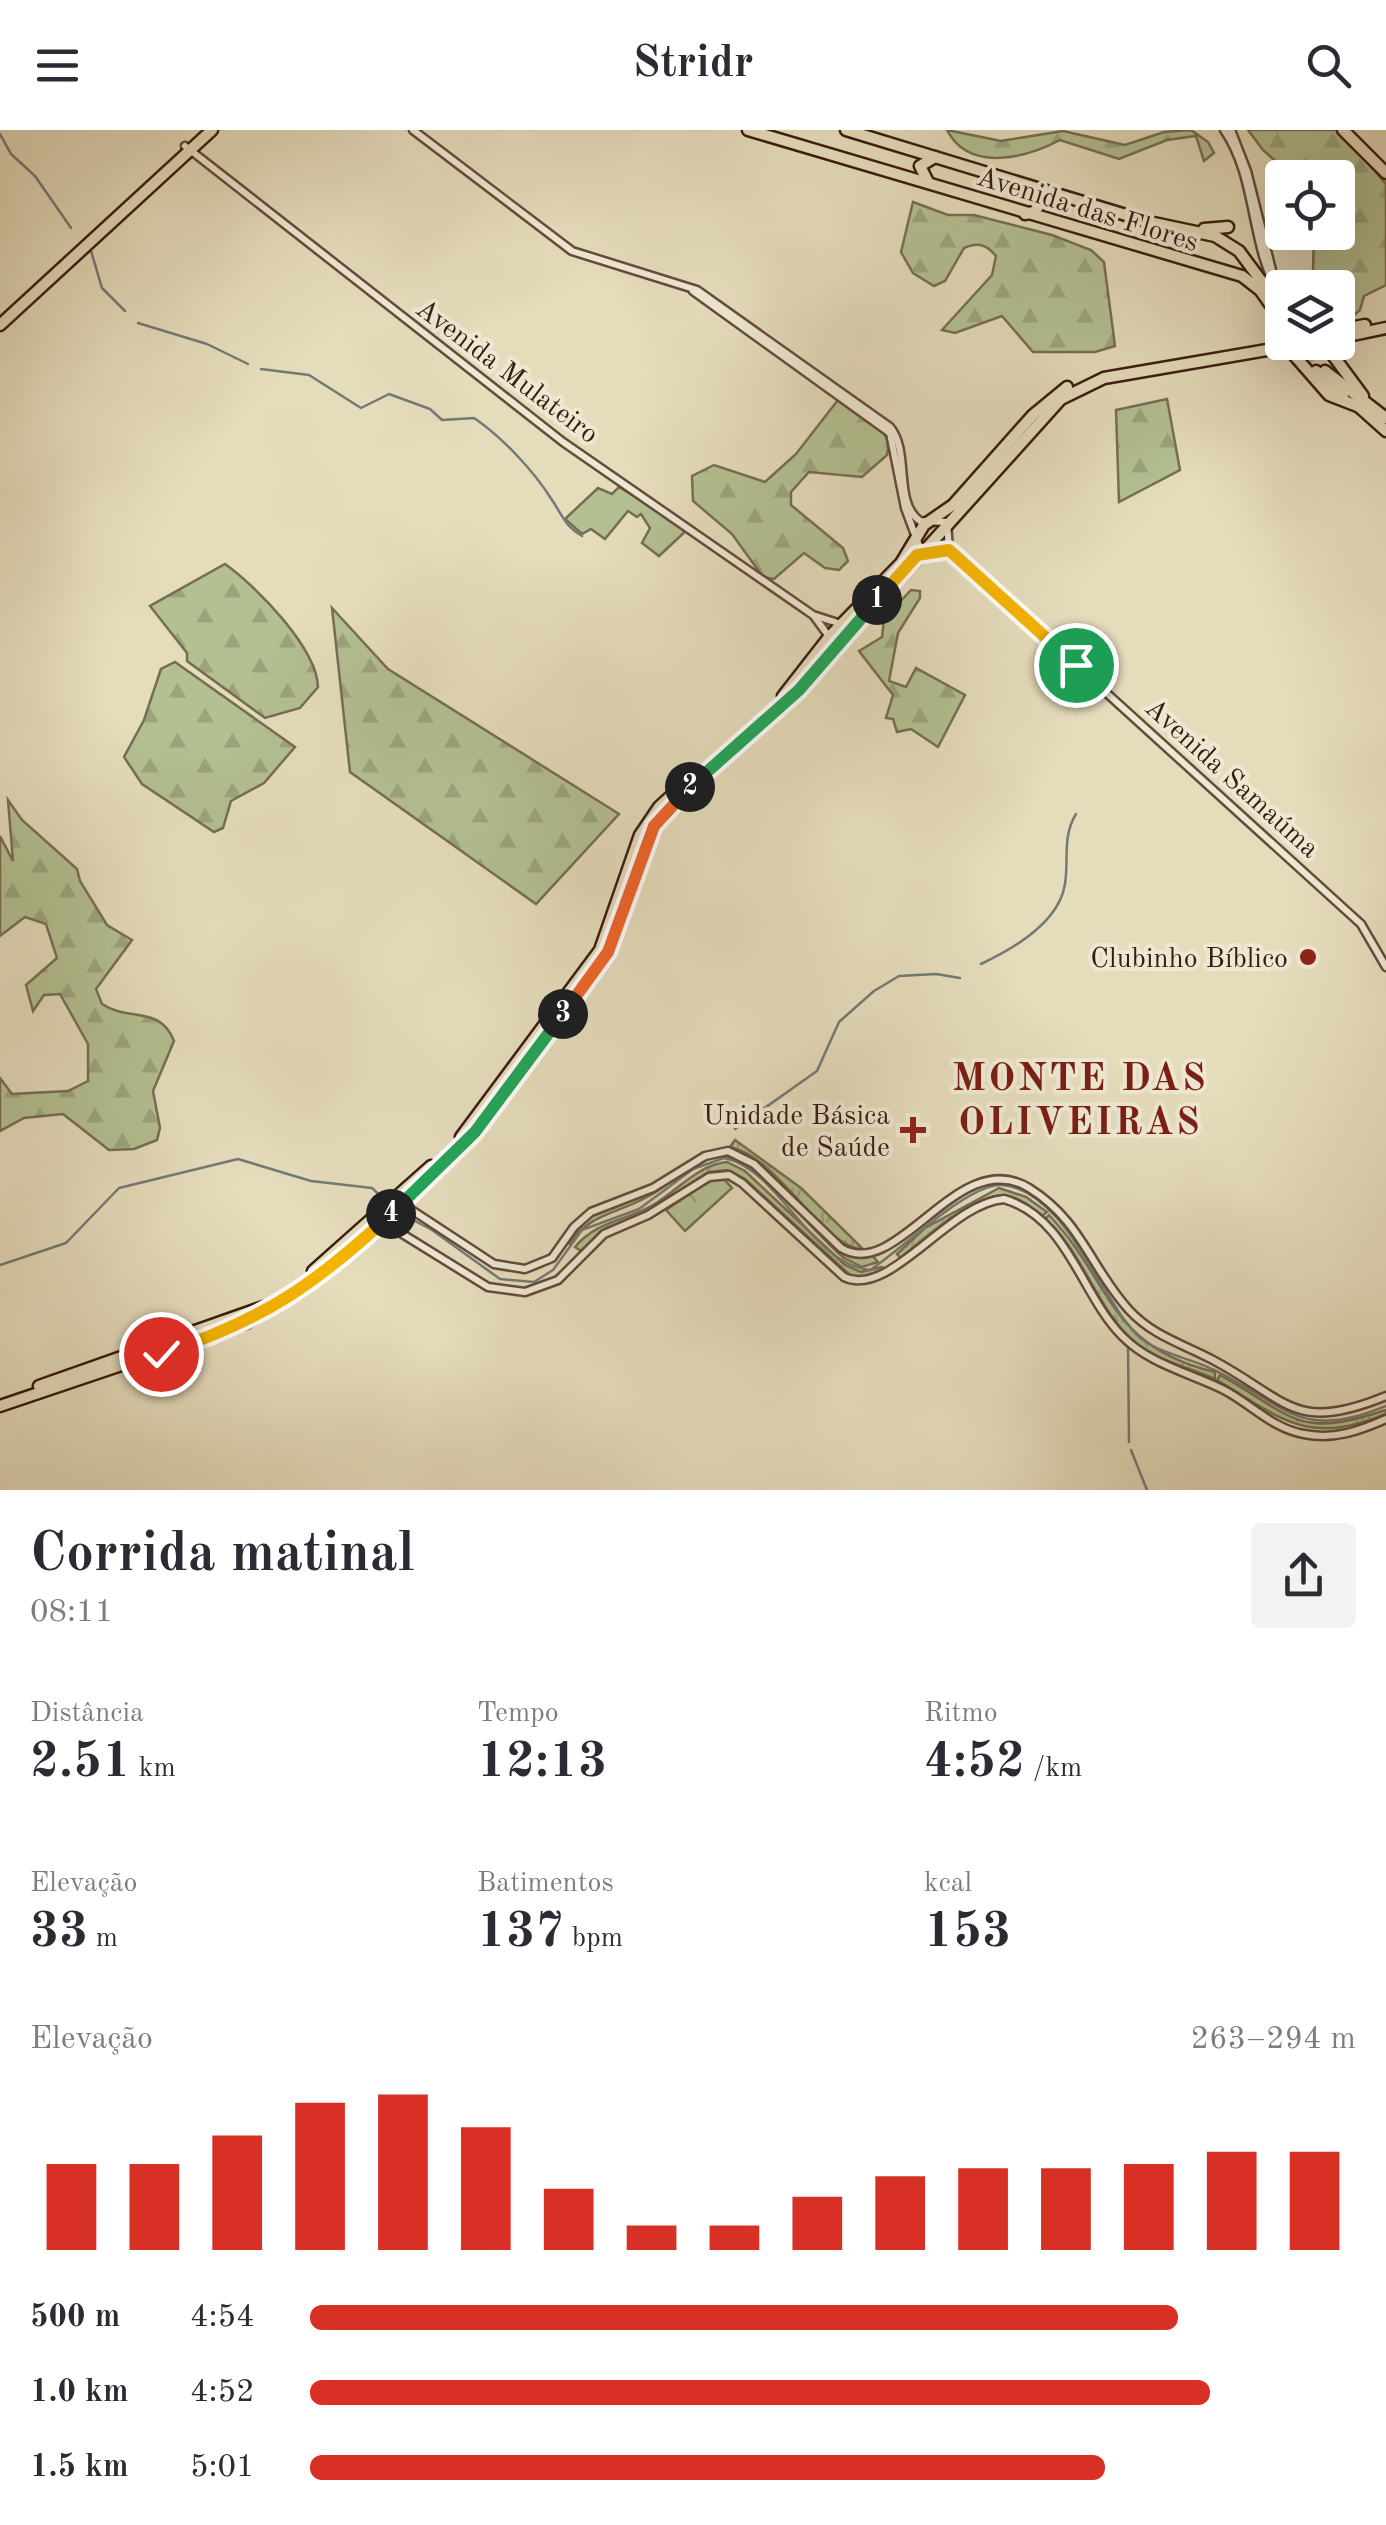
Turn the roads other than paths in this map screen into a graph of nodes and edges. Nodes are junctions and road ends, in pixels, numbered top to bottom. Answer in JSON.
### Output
{"nodes":[{"id":1,"x":203,"y":130,"type":"edge"},
{"id":2,"x":212,"y":130,"type":"edge"},
{"id":3,"x":413,"y":130,"type":"edge"},
{"id":4,"x":748,"y":130,"type":"edge"},
{"id":5,"x":846,"y":130,"type":"edge"},
{"id":6,"x":1228,"y":130,"type":"edge"},
{"id":7,"x":1347,"y":130,"type":"edge"},
{"id":8,"x":187,"y":148,"type":"junction"},
{"id":9,"x":936,"y":156,"type":"junction"},
{"id":10,"x":1386,"y":170,"type":"edge"},
{"id":11,"x":928,"y":182,"type":"junction"},
{"id":12,"x":1028,"y":185,"type":"junction"},
{"id":13,"x":1024,"y":214,"type":"junction"},
{"id":14,"x":1228,"y":228,"type":"dead end"},
{"id":15,"x":1196,"y":230,"type":"junction"},
{"id":16,"x":1268,"y":270,"type":"edge"},
{"id":17,"x":1265,"y":288,"type":"edge"},
{"id":18,"x":1265,"y":297,"type":"edge"},
{"id":19,"x":0,"y":318,"type":"edge"},
{"id":20,"x":1386,"y":325,"type":"edge"},
{"id":21,"x":0,"y":326,"type":"edge"},
{"id":22,"x":1355,"y":331,"type":"edge"},
{"id":23,"x":1265,"y":348,"type":"edge"},
{"id":24,"x":1299,"y":360,"type":"edge"},
{"id":25,"x":1336,"y":360,"type":"edge"},
{"id":26,"x":1318,"y":368,"type":"tunnel mouth"},
{"id":27,"x":1361,"y":402,"type":"junction"},
{"id":28,"x":1386,"y":418,"type":"edge"},
{"id":29,"x":1029,"y":426,"type":"junction"},
{"id":30,"x":1386,"y":431,"type":"edge"},
{"id":31,"x":908,"y":511,"type":"junction"},
{"id":32,"x":930,"y":520,"type":"junction"},
{"id":33,"x":949,"y":523,"type":"junction"},
{"id":34,"x":917,"y":535,"type":"junction"},
{"id":35,"x":949,"y":550,"type":"junction"},
{"id":36,"x":923,"y":552,"type":"junction"},
{"id":37,"x":813,"y":616,"type":"junction"},
{"id":38,"x":845,"y":628,"type":"junction"},
{"id":39,"x":833,"y":641,"type":"junction"},
{"id":40,"x":1386,"y":967,"type":"edge"},
{"id":41,"x":400,"y":1202,"type":"junction"},
{"id":42,"x":379,"y":1217,"type":"junction"},
{"id":43,"x":1386,"y":1396,"type":"edge"},
{"id":44,"x":0,"y":1402,"type":"edge"},
{"id":45,"x":1386,"y":1420,"type":"edge"}],
"edges":[{"from":1,"to":8,"type":"main road"},
{"from":2,"to":8,"type":"main road"},
{"from":3,"to":31,"type":"street"},
{"from":4,"to":11,"type":"main road","name":"Avenida das Flores"},
{"from":5,"to":9,"type":"main road","name":"Avenida das Flores"},
{"from":6,"to":16,"type":"street"},
{"from":7,"to":10,"type":"main road"},
{"from":8,"to":19,"type":"main road"},
{"from":8,"to":21,"type":"main road"},
{"from":8,"to":37,"type":"street","name":"Avenida Mulateiro"},
{"from":9,"to":11,"type":"main road"},
{"from":9,"to":12,"type":"main road","name":"Avenida das Flores"},
{"from":11,"to":13,"type":"main road","name":"Avenida das Flores"},
{"from":12,"to":13,"type":"main road"},
{"from":12,"to":15,"type":"main road","name":"Avenida das Flores"},
{"from":13,"to":18,"type":"main road","name":"Avenida das Flores"},
{"from":14,"to":15,"type":"main road"},
{"from":15,"to":17,"type":"main road","name":"Avenida das Flores"},
{"from":20,"to":22,"type":"main road"},
{"from":23,"to":29,"type":"main road"},
{"from":24,"to":27,"type":"main road"},
{"from":25,"to":27,"type":"main road"},
{"from":26,"to":27,"type":"main road"},
{"from":27,"to":28,"type":"main road"},
{"from":27,"to":30,"type":"main road"},
{"from":29,"to":32,"type":"main road"},
{"from":29,"to":33,"type":"main road"},
{"from":31,"to":32,"type":"street"},
{"from":31,"to":34,"type":"street"},
{"from":32,"to":33,"type":"street"},
{"from":32,"to":34,"type":"main road"},
{"from":33,"to":35,"type":"street"},
{"from":33,"to":36,"type":"main road"},
{"from":34,"to":36,"type":"street"},
{"from":34,"to":38,"type":"main road"},
{"from":35,"to":36,"type":"street"},
{"from":35,"to":40,"type":"street","name":"Avenida Samaúma"},
{"from":36,"to":38,"type":"main road"},
{"from":37,"to":38,"type":"street","name":"Avenida Mulateiro"},
{"from":37,"to":39,"type":"street","name":"Avenida Mulateiro"},
{"from":38,"to":39,"type":"main road"},
{"from":39,"to":41,"type":"main road"},
{"from":41,"to":42,"type":"main road"},
{"from":41,"to":43,"type":"street"},
{"from":42,"to":44,"type":"main road"},
{"from":42,"to":45,"type":"street"}]}
